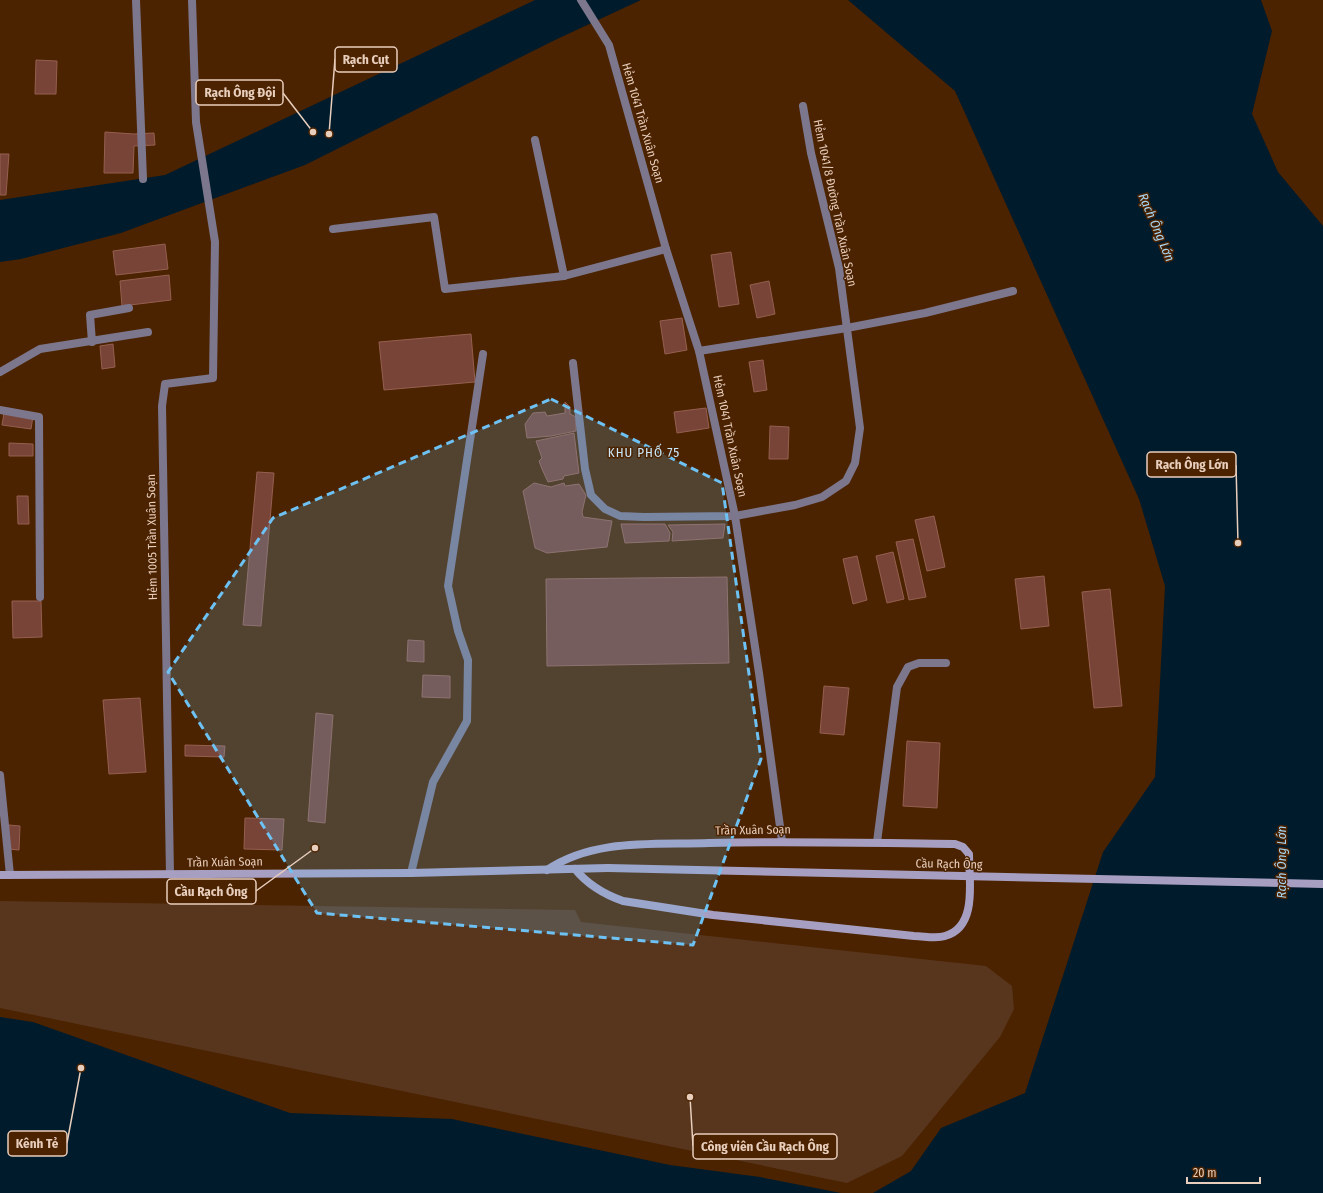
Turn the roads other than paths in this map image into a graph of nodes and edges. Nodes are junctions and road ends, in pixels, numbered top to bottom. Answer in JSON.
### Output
{"nodes":[{"id":1,"x":136,"y":0,"type":"edge"},
{"id":2,"x":192,"y":0,"type":"edge"},
{"id":3,"x":581,"y":0,"type":"edge"},
{"id":4,"x":803,"y":106,"type":"dead end"},
{"id":5,"x":535,"y":140,"type":"dead end"},
{"id":6,"x":143,"y":180,"type":"dead end"},
{"id":7,"x":333,"y":229,"type":"dead end"},
{"id":8,"x":666,"y":249,"type":"junction"},
{"id":9,"x":564,"y":276,"type":"junction"},
{"id":10,"x":1012,"y":291,"type":"dead end"},
{"id":11,"x":129,"y":308,"type":"dead end"},
{"id":12,"x":847,"y":328,"type":"junction"},
{"id":13,"x":148,"y":332,"type":"dead end"},
{"id":14,"x":92,"y":342,"type":"junction"},
{"id":15,"x":700,"y":351,"type":"junction"},
{"id":16,"x":483,"y":354,"type":"dead end"},
{"id":17,"x":573,"y":363,"type":"dead end"},
{"id":18,"x":0,"y":372,"type":"edge"},
{"id":19,"x":0,"y":410,"type":"edge"},
{"id":20,"x":735,"y":516,"type":"junction"},
{"id":21,"x":40,"y":597,"type":"dead end"},
{"id":22,"x":946,"y":662,"type":"dead end"},
{"id":23,"x":0,"y":775,"type":"edge"},
{"id":24,"x":782,"y":841,"type":"junction"},
{"id":25,"x":877,"y":842,"type":"junction"},
{"id":26,"x":575,"y":868,"type":"junction"},
{"id":27,"x":547,"y":870,"type":"junction"},
{"id":28,"x":411,"y":873,"type":"junction"},
{"id":29,"x":0,"y":874,"type":"edge"},
{"id":30,"x":10,"y":874,"type":"junction"},
{"id":31,"x":170,"y":874,"type":"junction"},
{"id":32,"x":1323,"y":884,"type":"edge"}],
"edges":[{"from":1,"to":6,"type":"street"},
{"from":2,"to":31,"type":"street","name":"Hẻm 1005 Trần Xuân Soạn"},
{"from":3,"to":8,"type":"street","name":"Hẻm 1041 Trần Xuân Soạn"},
{"from":4,"to":12,"type":"street","name":"Hẻm 1041/8 Đường Trần Xuân Soạn"},
{"from":5,"to":9,"type":"street"},
{"from":7,"to":9,"type":"street"},
{"from":8,"to":9,"type":"street"},
{"from":8,"to":15,"type":"street","name":"Hẻm 1041 Trần Xuân Soạn"},
{"from":10,"to":12,"type":"street"},
{"from":11,"to":14,"type":"street"},
{"from":12,"to":15,"type":"street"},
{"from":12,"to":20,"type":"street","name":"Hẻm 1041/8 Đường Trần Xuân Soạn"},
{"from":13,"to":14,"type":"street"},
{"from":14,"to":18,"type":"street"},
{"from":15,"to":20,"type":"street","name":"Hẻm 1041 Trần Xuân Soạn"},
{"from":16,"to":28,"type":"street"},
{"from":17,"to":20,"type":"street","name":"Hẻm 1041/8 Đường Trần Xuân Soạn"},
{"from":19,"to":21,"type":"street"},
{"from":20,"to":24,"type":"street","name":"Hẻm 1041 Trần Xuân Soạn"},
{"from":22,"to":25,"type":"street"},
{"from":23,"to":30,"type":"street"},
{"from":24,"to":25,"type":"main road","name":"Trần Xuân Soạn"},
{"from":24,"to":27,"type":"main road","name":"Trần Xuân Soạn"},
{"from":25,"to":26,"type":"main road","name":"Trần Xuân Soạn"},
{"from":26,"to":27,"type":"main road","name":"Trần Xuân Soạn"},
{"from":26,"to":32,"type":"main road","name":"Cầu Rạch Ông","bridge":true},
{"from":27,"to":28,"type":"main road","name":"Trần Xuân Soạn"},
{"from":28,"to":31,"type":"main road","name":"Trần Xuân Soạn"},
{"from":29,"to":30,"type":"main road","name":"Trần Xuân Soạn"},
{"from":30,"to":31,"type":"main road","name":"Trần Xuân Soạn"}]}
